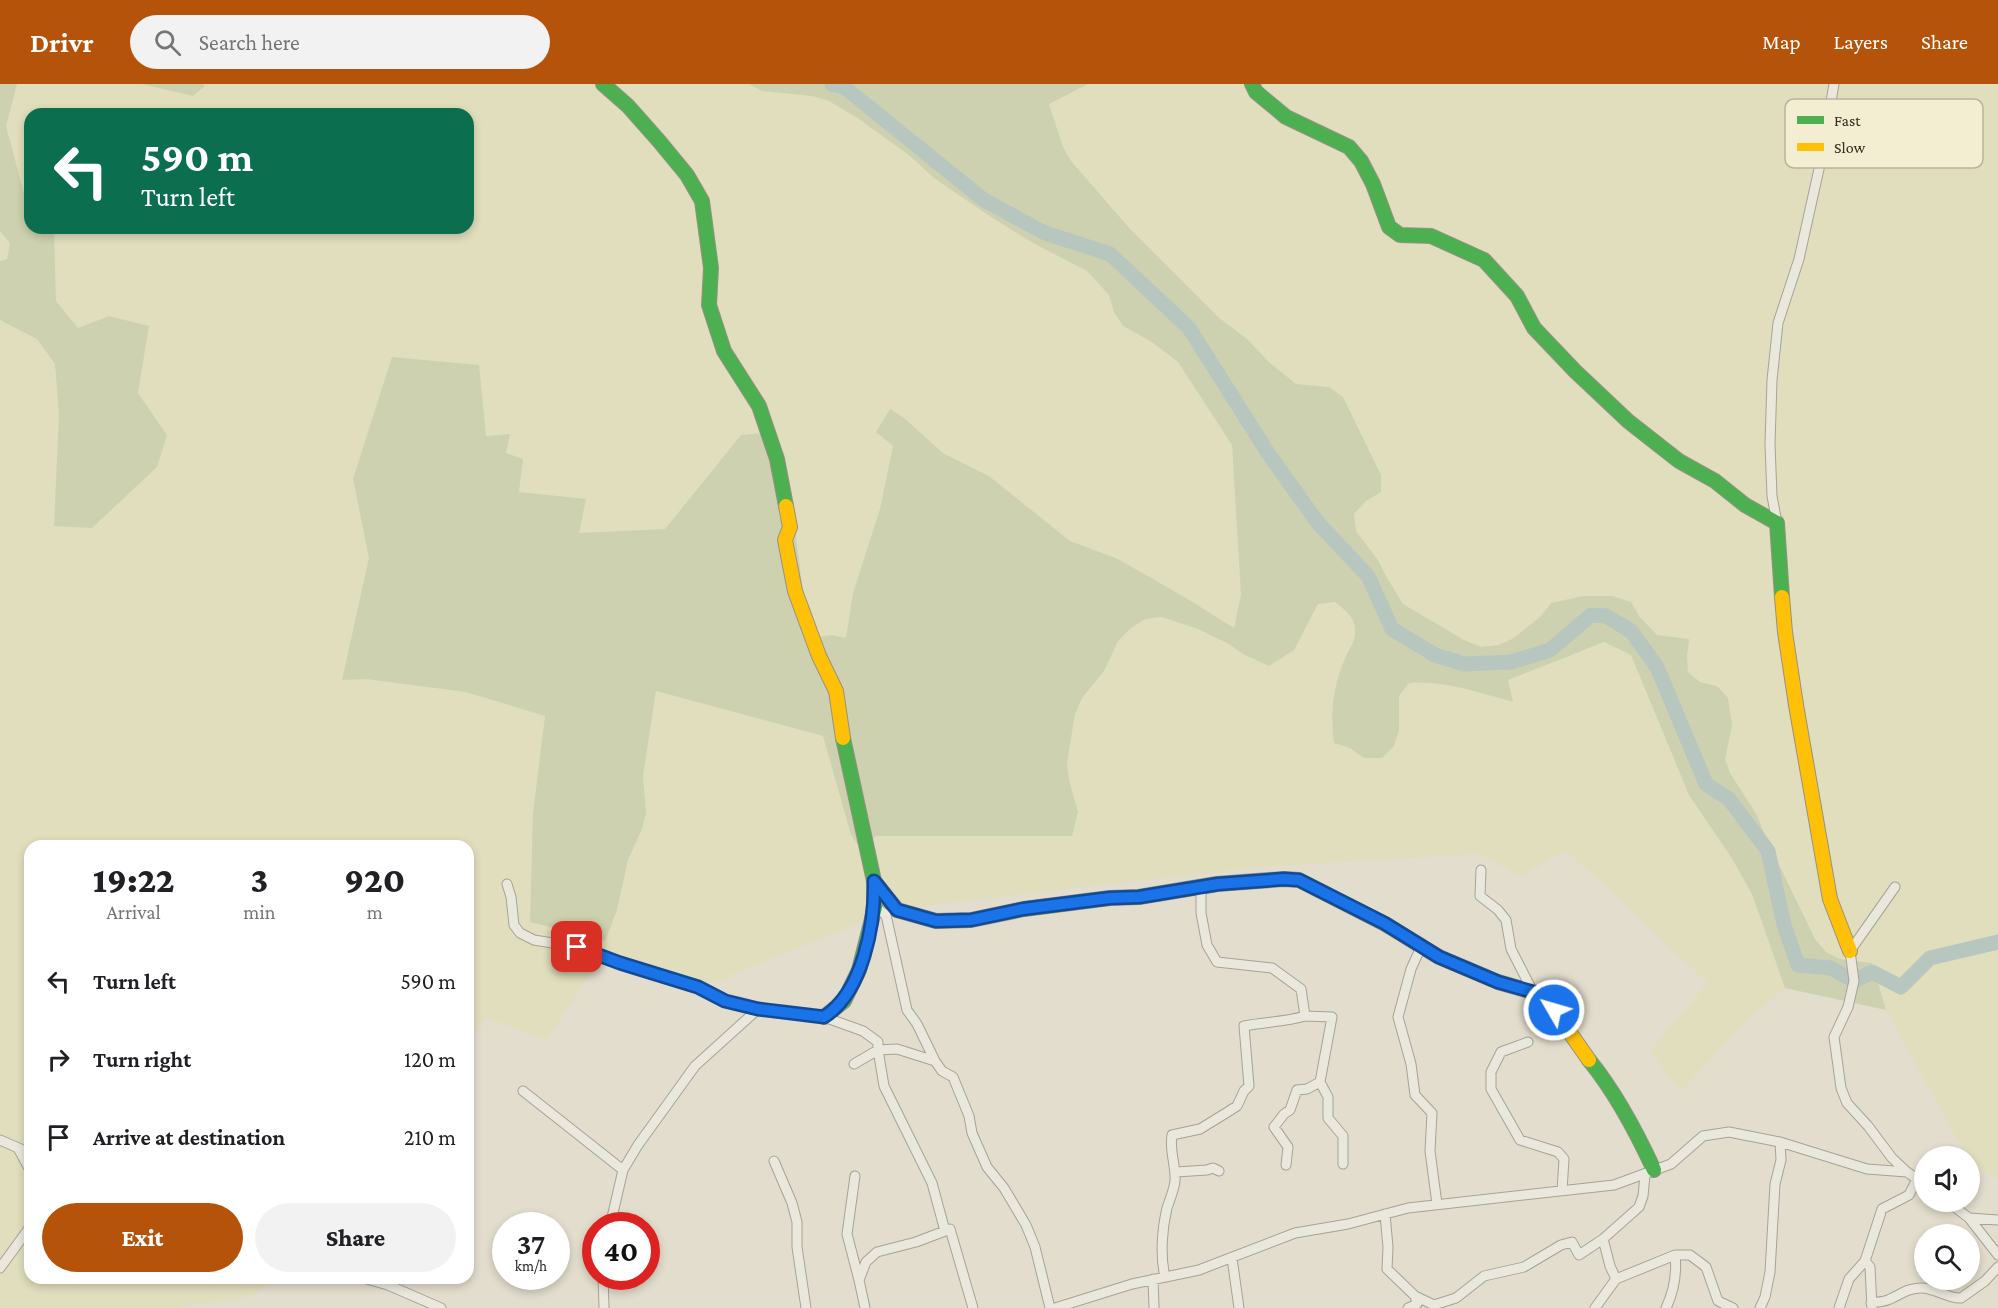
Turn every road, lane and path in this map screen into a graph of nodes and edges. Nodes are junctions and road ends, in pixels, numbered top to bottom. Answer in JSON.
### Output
{"nodes":[{"id":1,"x":603,"y":84,"type":"edge"},
{"id":2,"x":1252,"y":84,"type":"edge"},
{"id":3,"x":1834,"y":84,"type":"edge"},
{"id":4,"x":1831,"y":99,"type":"edge"},
{"id":5,"x":1819,"y":168,"type":"edge"},
{"id":6,"x":1777,"y":523,"type":"junction"},
{"id":7,"x":1481,"y":870,"type":"dead end"},
{"id":8,"x":874,"y":881,"type":"junction"},
{"id":9,"x":507,"y":884,"type":"dead end"},
{"id":10,"x":1895,"y":887,"type":"dead end"},
{"id":11,"x":1201,"y":888,"type":"junction"},
{"id":12,"x":875,"y":907,"type":"junction"},
{"id":13,"x":1421,"y":947,"type":"junction"},
{"id":14,"x":1850,"y":951,"type":"junction"},
{"id":15,"x":1533,"y":992,"type":"junction"},
{"id":16,"x":758,"y":1009,"type":"junction"},
{"id":17,"x":1305,"y":1016,"type":"junction"},
{"id":18,"x":824,"y":1017,"type":"junction"},
{"id":19,"x":1528,"y":1042,"type":"dead end"},
{"id":20,"x":878,"y":1050,"type":"junction"},
{"id":21,"x":935,"y":1060,"type":"junction"},
{"id":22,"x":854,"y":1064,"type":"dead end"},
{"id":23,"x":1320,"y":1082,"type":"junction"},
{"id":24,"x":523,"y":1091,"type":"dead end"},
{"id":25,"x":0,"y":1140,"type":"edge"},
{"id":26,"x":1780,"y":1142,"type":"junction"},
{"id":27,"x":18,"y":1148,"type":"junction"},
{"id":28,"x":24,"y":1150,"type":"edge"},
{"id":29,"x":24,"y":1159,"type":"edge"},
{"id":30,"x":774,"y":1161,"type":"dead end"},
{"id":31,"x":1343,"y":1164,"type":"dead end"},
{"id":32,"x":1286,"y":1165,"type":"dead end"},
{"id":33,"x":622,"y":1170,"type":"junction"},
{"id":34,"x":1219,"y":1171,"type":"dead end"},
{"id":35,"x":1176,"y":1172,"type":"junction"},
{"id":36,"x":1907,"y":1172,"type":"junction"},
{"id":37,"x":1649,"y":1173,"type":"junction"},
{"id":38,"x":855,"y":1176,"type":"dead end"},
{"id":39,"x":1914,"y":1177,"type":"edge"},
{"id":40,"x":1914,"y":1190,"type":"edge"},
{"id":41,"x":1562,"y":1191,"type":"junction"},
{"id":42,"x":1437,"y":1204,"type":"junction"},
{"id":43,"x":613,"y":1212,"type":"edge"},
{"id":44,"x":1961,"y":1212,"type":"edge"},
{"id":45,"x":1385,"y":1214,"type":"junction"},
{"id":46,"x":1969,"y":1218,"type":"junction"},
{"id":47,"x":1998,"y":1220,"type":"edge"},
{"id":48,"x":945,"y":1231,"type":"junction"},
{"id":49,"x":24,"y":1235,"type":"edge"},
{"id":50,"x":1603,"y":1239,"type":"junction"},
{"id":51,"x":1675,"y":1255,"type":"junction"},
{"id":52,"x":1998,"y":1256,"type":"edge"},
{"id":53,"x":1232,"y":1258,"type":"junction"},
{"id":54,"x":1865,"y":1261,"type":"junction"},
{"id":55,"x":1998,"y":1267,"type":"edge"},
{"id":56,"x":0,"y":1268,"type":"edge"},
{"id":57,"x":1165,"y":1277,"type":"junction"},
{"id":58,"x":1153,"y":1279,"type":"junction"},
{"id":59,"x":1617,"y":1279,"type":"junction"},
{"id":60,"x":859,"y":1280,"type":"junction"},
{"id":61,"x":384,"y":1284,"type":"edge"},
{"id":62,"x":603,"y":1290,"type":"edge"},
{"id":63,"x":1606,"y":1293,"type":"junction"},
{"id":64,"x":1415,"y":1296,"type":"junction"},
{"id":65,"x":1082,"y":1298,"type":"junction"},
{"id":66,"x":1872,"y":1305,"type":"edge"},
{"id":67,"x":441,"y":1308,"type":"edge"},
{"id":68,"x":604,"y":1308,"type":"edge"},
{"id":69,"x":806,"y":1308,"type":"edge"},
{"id":70,"x":865,"y":1308,"type":"edge"},
{"id":71,"x":973,"y":1308,"type":"edge"},
{"id":72,"x":1050,"y":1308,"type":"edge"},
{"id":73,"x":1055,"y":1308,"type":"edge"},
{"id":74,"x":1086,"y":1308,"type":"edge"},
{"id":75,"x":1154,"y":1308,"type":"edge"},
{"id":76,"x":1239,"y":1308,"type":"edge"},
{"id":77,"x":1408,"y":1308,"type":"edge"},
{"id":78,"x":1584,"y":1308,"type":"edge"},
{"id":79,"x":1594,"y":1308,"type":"edge"},
{"id":80,"x":1666,"y":1308,"type":"edge"},
{"id":81,"x":1733,"y":1308,"type":"edge"},
{"id":82,"x":1760,"y":1308,"type":"edge"},
{"id":83,"x":1839,"y":1308,"type":"edge"}],
"edges":[{"from":1,"to":8,"type":"street"},
{"from":2,"to":6,"type":"street"},
{"from":3,"to":4,"type":"street"},
{"from":5,"to":6,"type":"street"},
{"from":6,"to":14,"type":"street"},
{"from":7,"to":15,"type":"street"},
{"from":8,"to":11,"type":"street"},
{"from":8,"to":12,"type":"street"},
{"from":9,"to":16,"type":"street"},
{"from":10,"to":14,"type":"street"},
{"from":11,"to":13,"type":"street"},
{"from":11,"to":17,"type":"street"},
{"from":12,"to":18,"type":"street"},
{"from":12,"to":21,"type":"street"},
{"from":13,"to":15,"type":"street"},
{"from":13,"to":42,"type":"street"},
{"from":14,"to":36,"type":"street"},
{"from":15,"to":37,"type":"street"},
{"from":16,"to":18,"type":"street"},
{"from":16,"to":33,"type":"street"},
{"from":17,"to":23,"type":"street"},
{"from":17,"to":35,"type":"street"},
{"from":18,"to":20,"type":"street"},
{"from":19,"to":41,"type":"street"},
{"from":20,"to":21,"type":"street"},
{"from":20,"to":22,"type":"street"},
{"from":20,"to":48,"type":"street"},
{"from":21,"to":72,"type":"street"},
{"from":23,"to":31,"type":"street"},
{"from":23,"to":32,"type":"street"},
{"from":24,"to":33,"type":"street"},
{"from":25,"to":27,"type":"street"},
{"from":26,"to":36,"type":"street"},
{"from":26,"to":37,"type":"street"},
{"from":26,"to":82,"type":"street"},
{"from":27,"to":28,"type":"street"},
{"from":27,"to":29,"type":"street"},
{"from":30,"to":69,"type":"street"},
{"from":33,"to":43,"type":"street"},
{"from":34,"to":35,"type":"street"},
{"from":35,"to":57,"type":"street"},
{"from":36,"to":39,"type":"street"},
{"from":37,"to":41,"type":"street"},
{"from":37,"to":50,"type":"street"},
{"from":38,"to":60,"type":"street"},
{"from":40,"to":54,"type":"street"},
{"from":41,"to":42,"type":"street"},
{"from":42,"to":45,"type":"street"},
{"from":44,"to":46,"type":"street"},
{"from":45,"to":53,"type":"street"},
{"from":45,"to":64,"type":"street"},
{"from":46,"to":47,"type":"street"},
{"from":46,"to":52,"type":"street"},
{"from":48,"to":60,"type":"street"},
{"from":48,"to":71,"type":"street"},
{"from":49,"to":56,"type":"street"},
{"from":50,"to":59,"type":"street"},
{"from":50,"to":64,"type":"street"},
{"from":51,"to":59,"type":"street"},
{"from":51,"to":80,"type":"street"},
{"from":51,"to":81,"type":"street"},
{"from":53,"to":57,"type":"street"},
{"from":53,"to":76,"type":"street"},
{"from":54,"to":66,"type":"street"},
{"from":54,"to":83,"type":"street"},
{"from":55,"to":66,"type":"street"},
{"from":57,"to":58,"type":"street"},
{"from":58,"to":65,"type":"street"},
{"from":58,"to":75,"type":"street"},
{"from":59,"to":63,"type":"street"},
{"from":60,"to":70,"type":"street"},
{"from":61,"to":67,"type":"street"},
{"from":62,"to":68,"type":"street"},
{"from":63,"to":78,"type":"street"},
{"from":63,"to":79,"type":"street"},
{"from":64,"to":77,"type":"street"},
{"from":65,"to":73,"type":"street"},
{"from":65,"to":74,"type":"street"}]}
